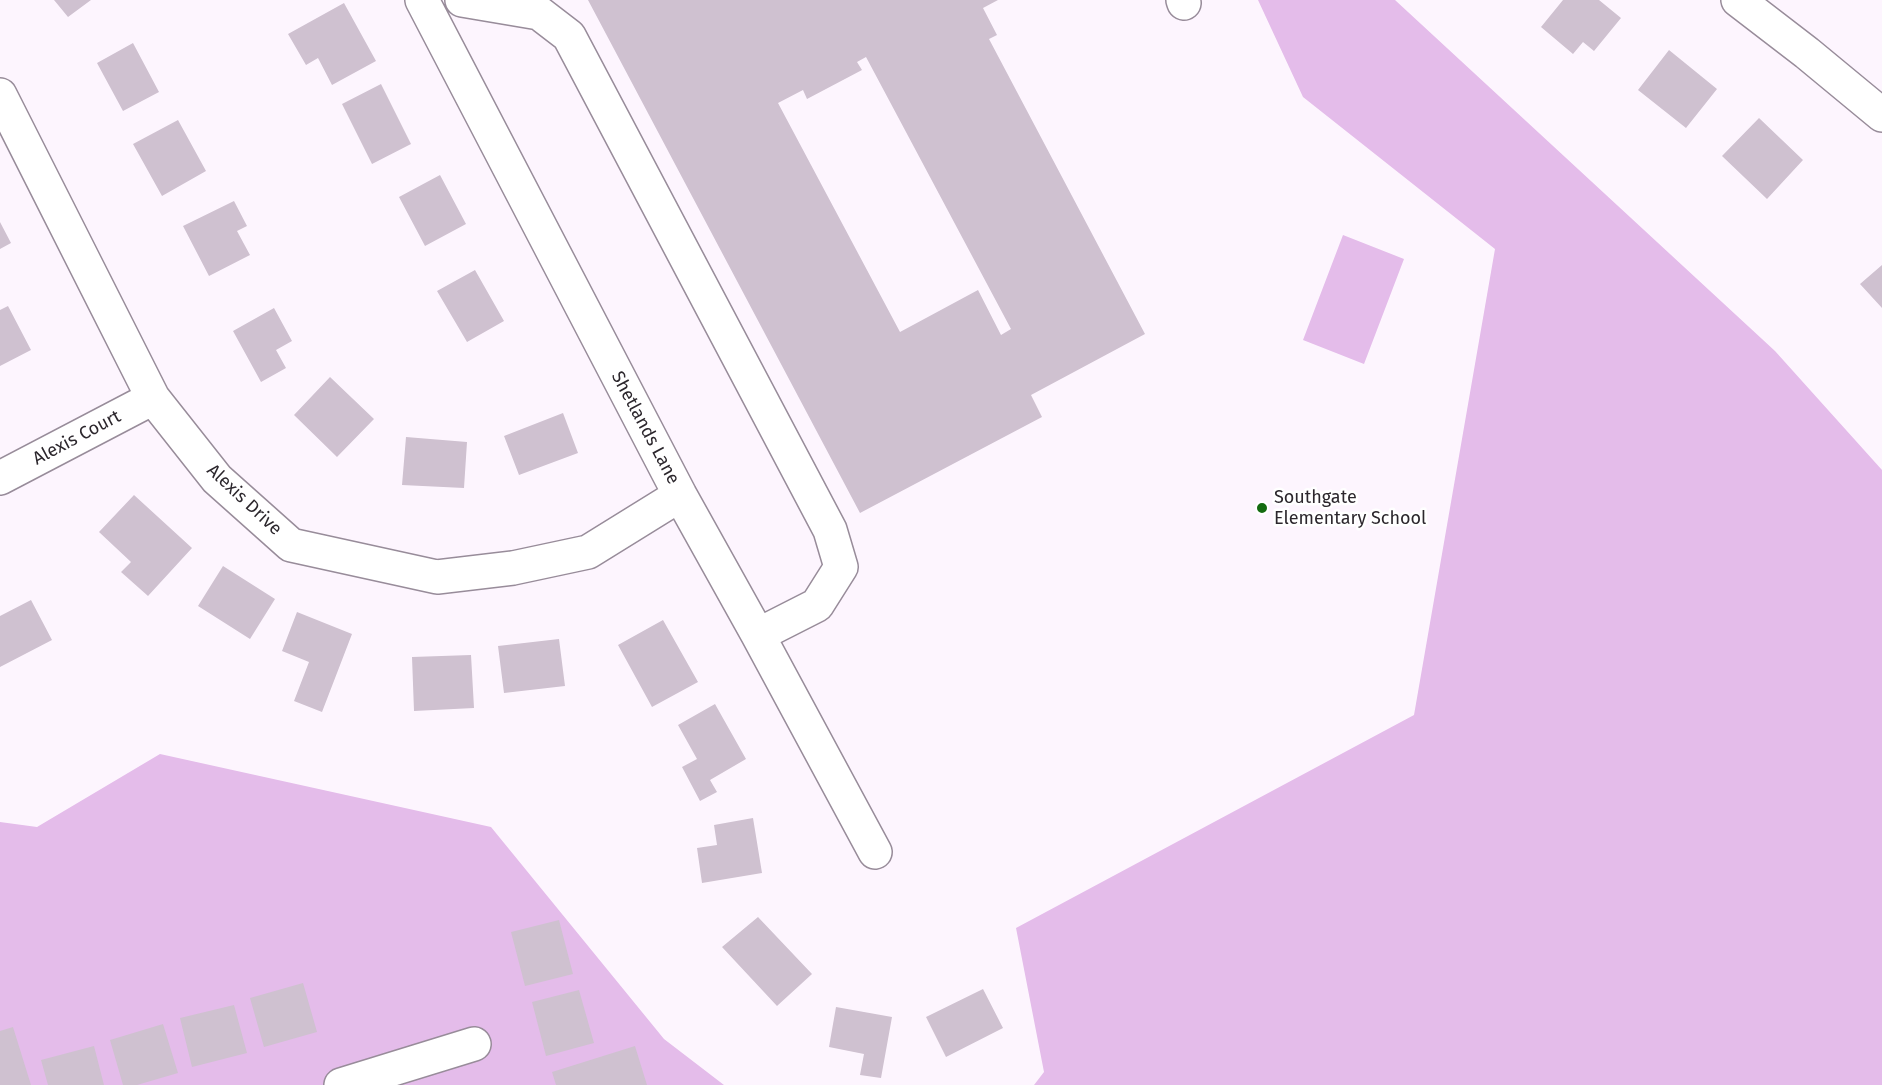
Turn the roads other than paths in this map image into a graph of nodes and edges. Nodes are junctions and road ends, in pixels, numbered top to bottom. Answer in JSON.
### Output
{"nodes":[{"id":1,"x":422,"y":0,"type":"edge"},
{"id":2,"x":462,"y":0,"type":"edge"},
{"id":3,"x":1738,"y":0,"type":"edge"},
{"id":4,"x":0,"y":95,"type":"edge"},
{"id":5,"x":1881,"y":112,"type":"edge"},
{"id":6,"x":153,"y":398,"type":"junction"},
{"id":7,"x":0,"y":478,"type":"edge"},
{"id":8,"x":680,"y":495,"type":"junction"},
{"id":9,"x":758,"y":635,"type":"junction"},
{"id":10,"x":875,"y":852,"type":"dead end"},
{"id":11,"x":474,"y":1044,"type":"dead end"},
{"id":12,"x":341,"y":1085,"type":"edge"}],
"edges":[{"from":1,"to":8,"type":"street","name":"Shetlands Lane"},
{"from":2,"to":9,"type":"street"},
{"from":3,"to":5,"type":"street"},
{"from":4,"to":6,"type":"street","name":"Alexis Drive"},
{"from":6,"to":7,"type":"street","name":"Alexis Court"},
{"from":6,"to":8,"type":"street","name":"Alexis Drive"},
{"from":8,"to":9,"type":"street","name":"Shetlands Lane"},
{"from":9,"to":10,"type":"street","name":"Shetlands Lane"},
{"from":11,"to":12,"type":"street"}]}
